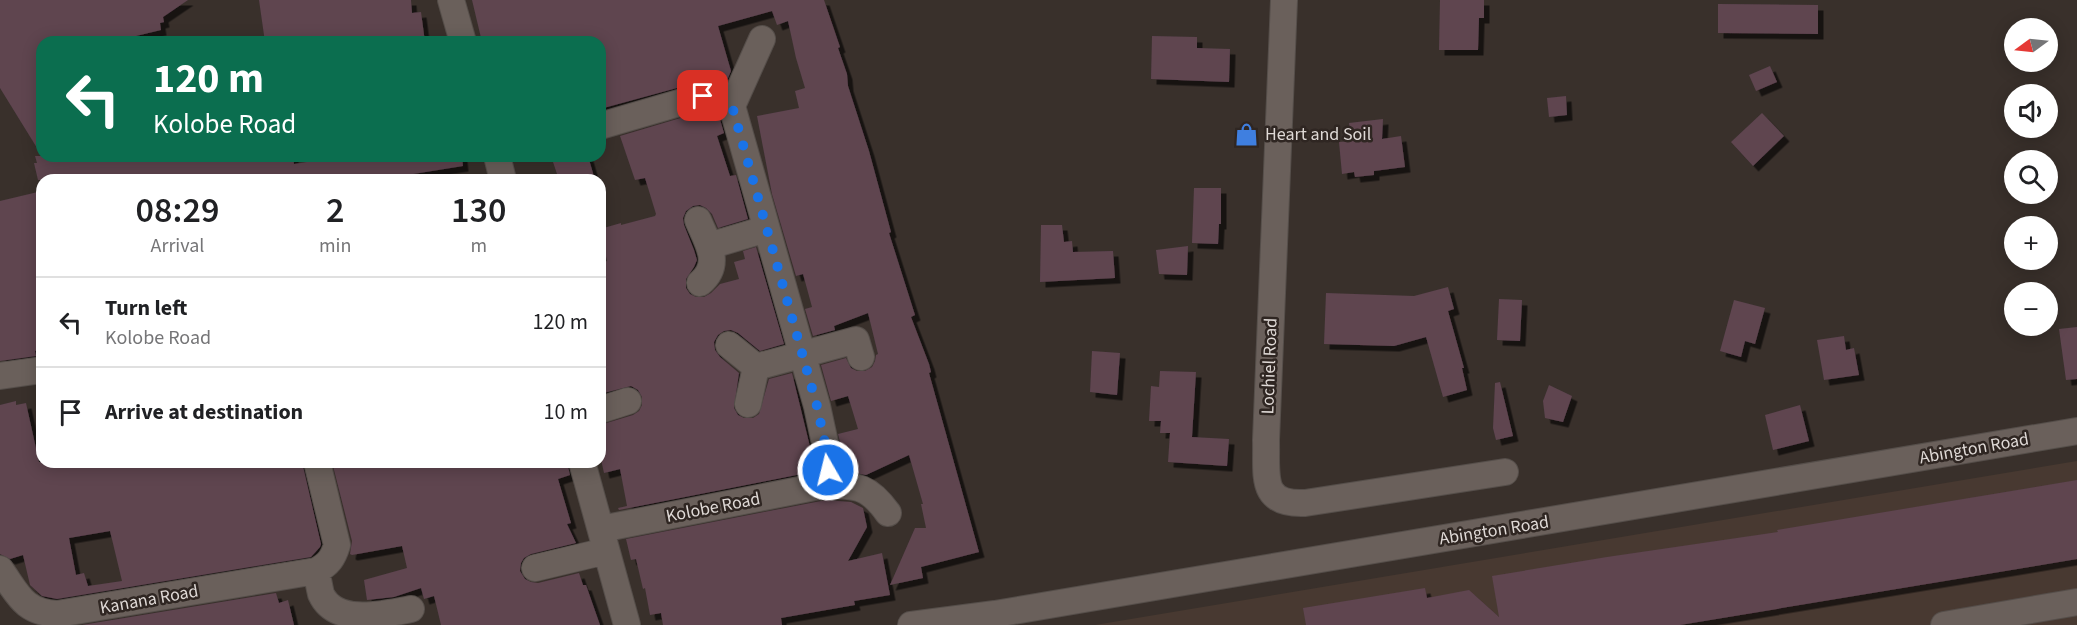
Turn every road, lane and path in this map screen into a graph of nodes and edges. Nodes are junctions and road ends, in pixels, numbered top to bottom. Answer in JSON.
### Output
{"nodes":[{"id":1,"x":451,"y":0,"type":"edge"},
{"id":2,"x":1284,"y":0,"type":"edge"},
{"id":3,"x":462,"y":36,"type":"edge"},
{"id":4,"x":762,"y":39,"type":"dead end"},
{"id":5,"x":732,"y":106,"type":"junction"},
{"id":6,"x":606,"y":124,"type":"edge"},
{"id":7,"x":698,"y":220,"type":"dead end"},
{"id":8,"x":766,"y":229,"type":"junction"},
{"id":9,"x":709,"y":246,"type":"junction"},
{"id":10,"x":700,"y":283,"type":"dead end"},
{"id":11,"x":857,"y":341,"type":"dead end"},
{"id":12,"x":729,"y":345,"type":"dead end"},
{"id":13,"x":802,"y":356,"type":"junction"},
{"id":14,"x":756,"y":368,"type":"junction"},
{"id":15,"x":36,"y":371,"type":"edge"},
{"id":16,"x":0,"y":376,"type":"edge"},
{"id":17,"x":628,"y":401,"type":"dead end"},
{"id":18,"x":748,"y":404,"type":"dead end"},
{"id":19,"x":606,"y":408,"type":"edge"},
{"id":20,"x":2077,"y":431,"type":"edge"},
{"id":21,"x":318,"y":468,"type":"edge"},
{"id":22,"x":584,"y":468,"type":"edge"},
{"id":23,"x":1505,"y":472,"type":"dead end"},
{"id":24,"x":825,"y":485,"type":"junction"},
{"id":25,"x":888,"y":513,"type":"dead end"},
{"id":26,"x":604,"y":540,"type":"junction"},
{"id":27,"x":534,"y":568,"type":"dead end"},
{"id":28,"x":0,"y":569,"type":"edge"},
{"id":29,"x":316,"y":571,"type":"junction"},
{"id":30,"x":2077,"y":602,"type":"edge"},
{"id":31,"x":411,"y":609,"type":"dead end"},
{"id":32,"x":627,"y":625,"type":"edge"},
{"id":33,"x":911,"y":625,"type":"edge"},
{"id":34,"x":1944,"y":625,"type":"edge"}],
"edges":[{"from":1,"to":3,"type":"street"},
{"from":2,"to":23,"type":"street","name":"Lochiel Road"},
{"from":4,"to":5,"type":"street"},
{"from":5,"to":6,"type":"street"},
{"from":5,"to":8,"type":"street"},
{"from":7,"to":9,"type":"street"},
{"from":8,"to":9,"type":"street"},
{"from":8,"to":13,"type":"street"},
{"from":9,"to":10,"type":"street"},
{"from":11,"to":13,"type":"street"},
{"from":12,"to":14,"type":"street"},
{"from":13,"to":14,"type":"street"},
{"from":13,"to":24,"type":"street"},
{"from":14,"to":18,"type":"street"},
{"from":15,"to":16,"type":"street"},
{"from":17,"to":19,"type":"street"},
{"from":20,"to":33,"type":"street","name":"Abington Road"},
{"from":21,"to":29,"type":"street"},
{"from":22,"to":26,"type":"street"},
{"from":24,"to":25,"type":"street","name":"Kolobe Road"},
{"from":24,"to":26,"type":"street","name":"Kolobe Road"},
{"from":26,"to":27,"type":"street","name":"Kolobe Road"},
{"from":26,"to":32,"type":"street"},
{"from":28,"to":29,"type":"street","name":"Kanana Road"},
{"from":29,"to":31,"type":"street"},
{"from":30,"to":34,"type":"street"}]}
